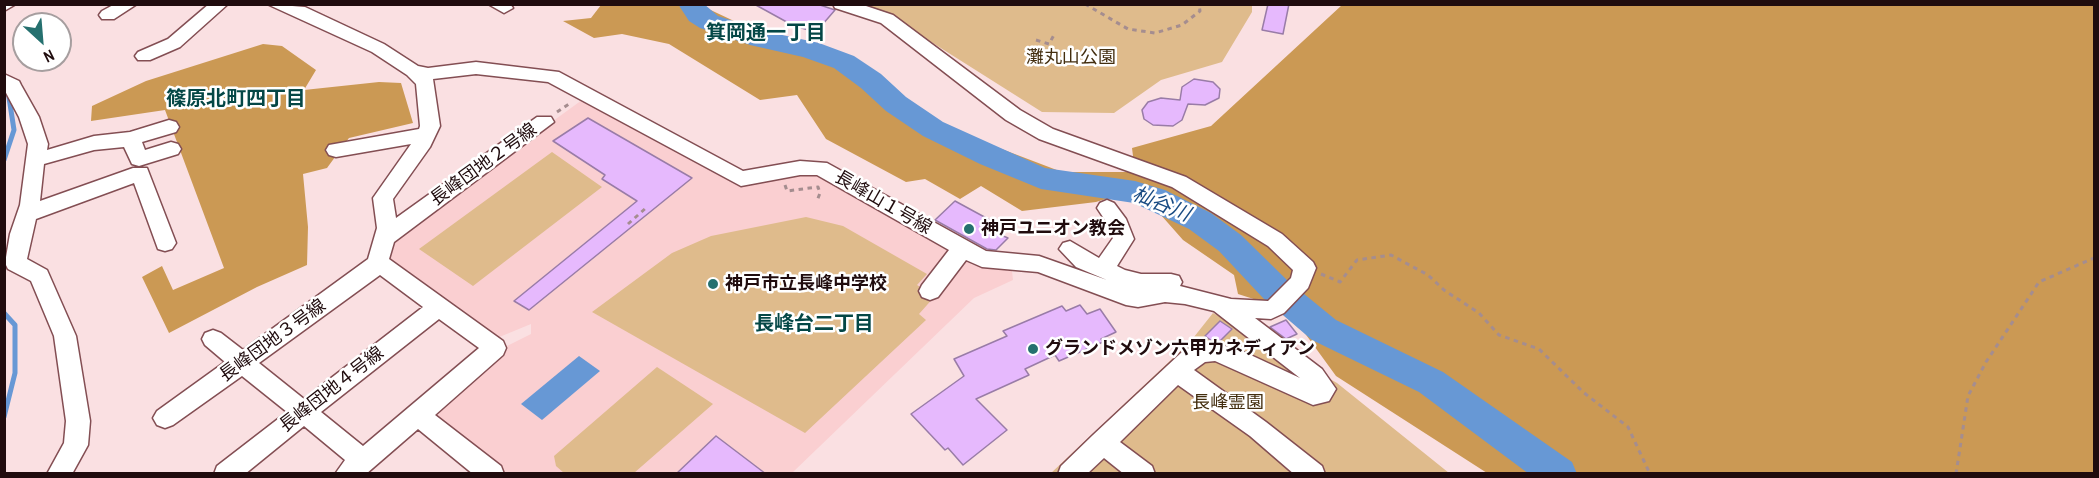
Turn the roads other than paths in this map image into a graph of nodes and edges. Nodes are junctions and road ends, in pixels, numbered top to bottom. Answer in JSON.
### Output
{"nodes":[{"id":1,"x":129,"y":4,"type":"edge"},
{"id":2,"x":220,"y":4,"type":"edge"},
{"id":3,"x":275,"y":4,"type":"edge"},
{"id":4,"x":841,"y":4,"type":"edge"},
{"id":5,"x":108,"y":15,"type":"dead end"},
{"id":6,"x":144,"y":56,"type":"dead end"},
{"id":7,"x":413,"y":71,"type":"junction"},
{"id":8,"x":4,"y":80,"type":"edge"},
{"id":9,"x":544,"y":122,"type":"road end"},
{"id":10,"x":169,"y":127,"type":"dead end"},
{"id":11,"x":426,"y":135,"type":"junction"},
{"id":12,"x":131,"y":139,"type":"junction"},
{"id":13,"x":171,"y":149,"type":"dead end"},
{"id":14,"x":336,"y":150,"type":"dead end"},
{"id":15,"x":35,"y":160,"type":"junction"},
{"id":16,"x":1107,"y":208,"type":"dead end"},
{"id":17,"x":27,"y":214,"type":"junction"},
{"id":18,"x":384,"y":238,"type":"junction"},
{"id":19,"x":165,"y":243,"type":"dead end"},
{"id":20,"x":962,"y":249,"type":"junction"},
{"id":21,"x":1070,"y":249,"type":"dead end"},
{"id":22,"x":378,"y":262,"type":"junction"},
{"id":23,"x":1103,"y":269,"type":"junction"},
{"id":24,"x":930,"y":291,"type":"dead end"},
{"id":25,"x":1226,"y":306,"type":"junction"},
{"id":26,"x":438,"y":307,"type":"junction"},
{"id":27,"x":213,"y":339,"type":"dead end"},
{"id":28,"x":243,"y":363,"type":"junction"},
{"id":29,"x":1177,"y":371,"type":"junction"},
{"id":30,"x":304,"y":412,"type":"junction"},
{"id":31,"x":417,"y":414,"type":"junction"},
{"id":32,"x":165,"y":418,"type":"dead end"},
{"id":33,"x":1102,"y":442,"type":"junction"},
{"id":34,"x":355,"y":467,"type":"edge"},
{"id":35,"x":59,"y":474,"type":"edge"},
{"id":36,"x":226,"y":474,"type":"edge"},
{"id":37,"x":492,"y":474,"type":"edge"},
{"id":38,"x":1070,"y":474,"type":"edge"},
{"id":39,"x":1143,"y":474,"type":"edge"},
{"id":40,"x":1313,"y":474,"type":"edge"}],
"edges":[{"from":1,"to":5,"type":"street"},
{"from":2,"to":6,"type":"street"},
{"from":3,"to":7,"type":"street"},
{"from":4,"to":25,"type":"street"},
{"from":7,"to":11,"type":"street"},
{"from":7,"to":20,"type":"street","name":"長峰山１号線"},
{"from":8,"to":15,"type":"street"},
{"from":9,"to":18,"type":"street","name":"長峰団地２号線"},
{"from":10,"to":12,"type":"street"},
{"from":11,"to":14,"type":"street"},
{"from":11,"to":18,"type":"street"},
{"from":12,"to":13,"type":"street"},
{"from":12,"to":15,"type":"street"},
{"from":15,"to":17,"type":"street"},
{"from":16,"to":23,"type":"street"},
{"from":17,"to":19,"type":"street"},
{"from":17,"to":35,"type":"street"},
{"from":18,"to":22,"type":"street"},
{"from":20,"to":24,"type":"street"},
{"from":20,"to":25,"type":"street","name":"長峰山１号線"},
{"from":21,"to":23,"type":"street"},
{"from":22,"to":26,"type":"street"},
{"from":22,"to":28,"type":"street","name":"長峰団地３号線"},
{"from":23,"to":25,"type":"street"},
{"from":25,"to":29,"type":"street","name":"長峰山１号線"},
{"from":26,"to":30,"type":"street","name":"長峰団地４号線"},
{"from":26,"to":31,"type":"street"},
{"from":27,"to":28,"type":"street"},
{"from":28,"to":30,"type":"street"},
{"from":28,"to":32,"type":"street","name":"長峰団地３号線"},
{"from":29,"to":33,"type":"street"},
{"from":29,"to":40,"type":"street"},
{"from":30,"to":34,"type":"street"},
{"from":30,"to":36,"type":"street","name":"長峰団地４号線"},
{"from":31,"to":34,"type":"street"},
{"from":31,"to":37,"type":"street"},
{"from":33,"to":38,"type":"street"},
{"from":33,"to":39,"type":"street"}]}
